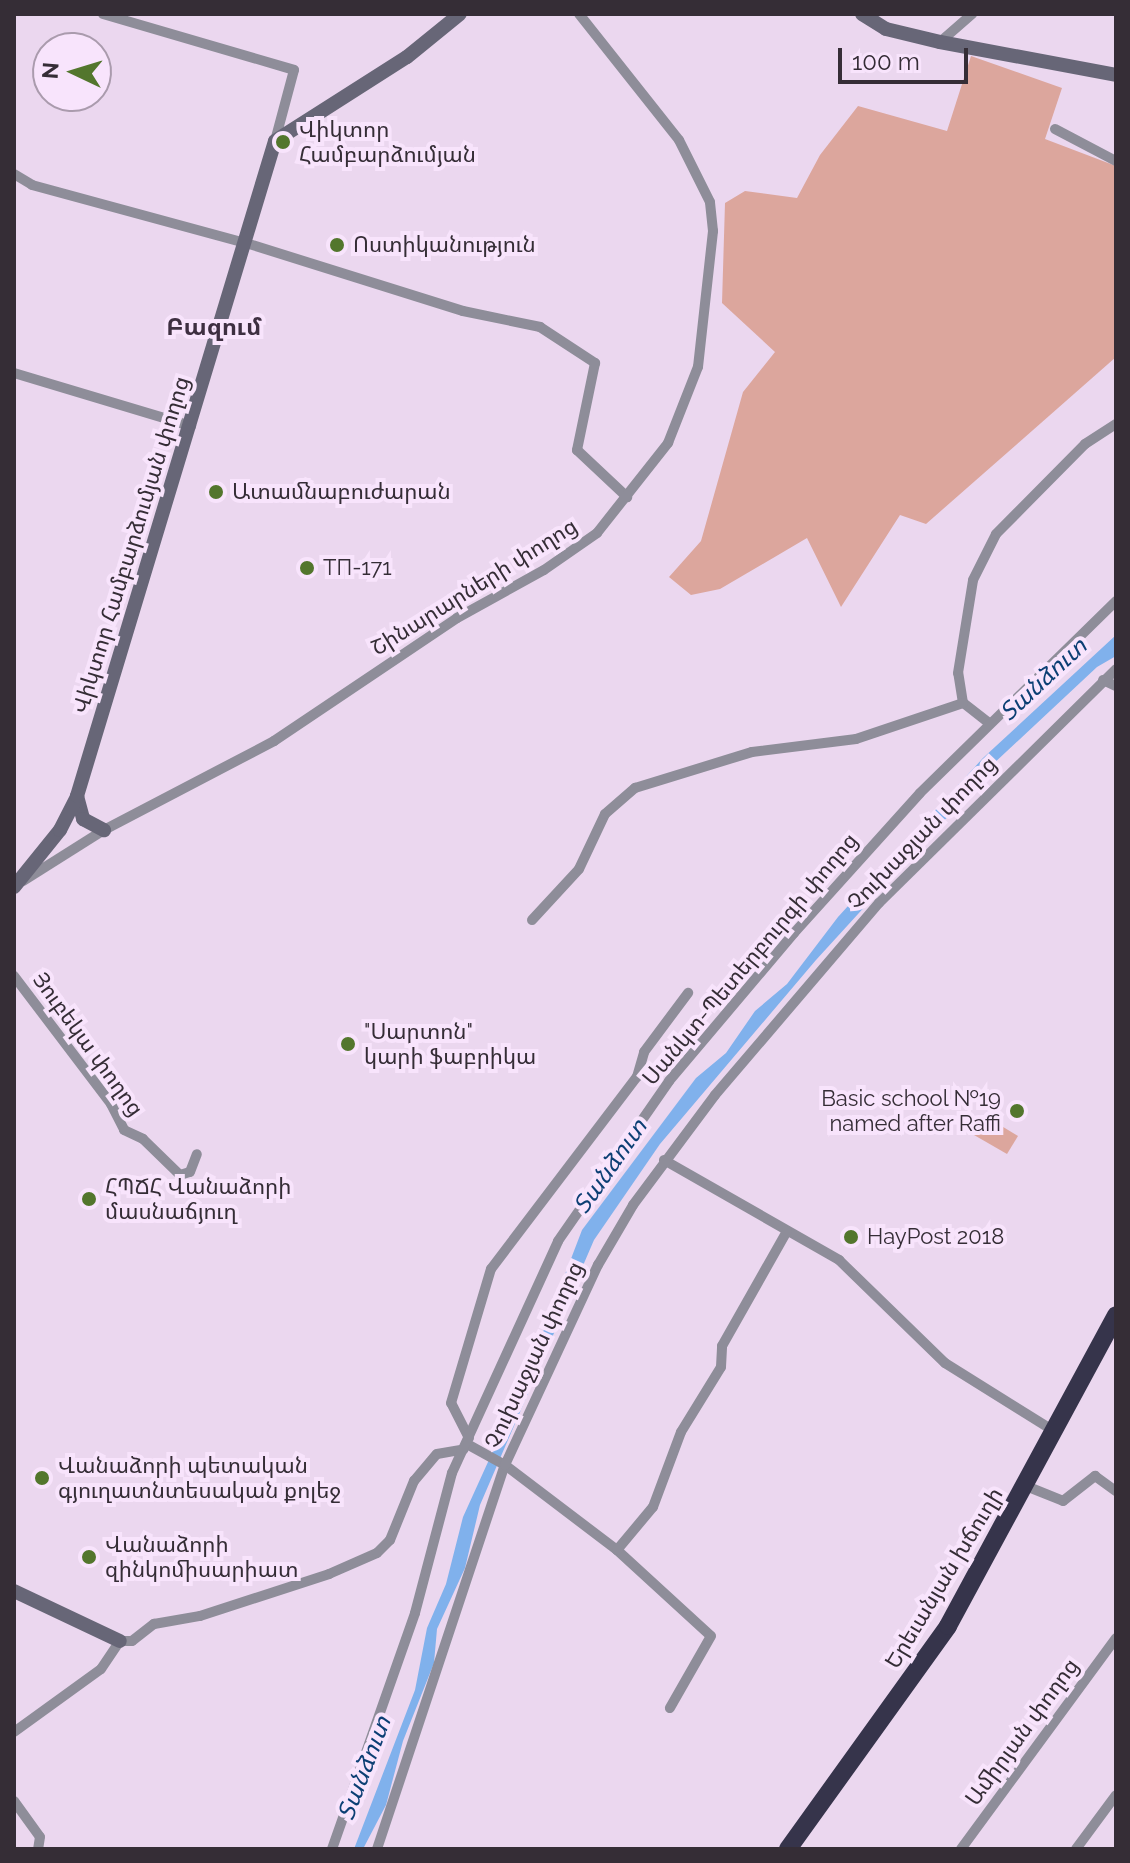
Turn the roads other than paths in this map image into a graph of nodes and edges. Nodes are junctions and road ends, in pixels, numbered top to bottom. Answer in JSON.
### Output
{"nodes":[{"id":1,"x":103,"y":14,"type":"edge"},
{"id":2,"x":460,"y":14,"type":"edge"},
{"id":3,"x":579,"y":14,"type":"edge"},
{"id":4,"x":862,"y":14,"type":"edge"},
{"id":5,"x":972,"y":14,"type":"edge"},
{"id":6,"x":940,"y":42,"type":"junction"},
{"id":7,"x":1116,"y":75,"type":"edge"},
{"id":8,"x":1055,"y":129,"type":"dead end"},
{"id":9,"x":275,"y":141,"type":"junction"},
{"id":10,"x":1116,"y":161,"type":"edge"},
{"id":11,"x":14,"y":174,"type":"edge"},
{"id":12,"x":246,"y":243,"type":"junction"},
{"id":13,"x":14,"y":373,"type":"edge"},
{"id":14,"x":1116,"y":424,"type":"edge"},
{"id":15,"x":191,"y":426,"type":"junction"},
{"id":16,"x":627,"y":497,"type":"junction"},
{"id":17,"x":1116,"y":601,"type":"edge"},
{"id":18,"x":1116,"y":669,"type":"edge"},
{"id":19,"x":1103,"y":680,"type":"junction"},
{"id":20,"x":1116,"y":686,"type":"edge"},
{"id":21,"x":963,"y":703,"type":"junction"},
{"id":22,"x":989,"y":723,"type":"junction"},
{"id":23,"x":77,"y":796,"type":"junction"},
{"id":24,"x":104,"y":830,"type":"junction"},
{"id":25,"x":14,"y":886,"type":"edge"},
{"id":26,"x":532,"y":920,"type":"dead end"},
{"id":27,"x":14,"y":976,"type":"edge"},
{"id":28,"x":688,"y":993,"type":"dead end"},
{"id":29,"x":197,"y":1154,"type":"dead end"},
{"id":30,"x":664,"y":1160,"type":"junction"},
{"id":31,"x":787,"y":1231,"type":"junction"},
{"id":32,"x":1116,"y":1315,"type":"edge"},
{"id":33,"x":1054,"y":1431,"type":"junction"},
{"id":34,"x":467,"y":1443,"type":"junction"},
{"id":35,"x":503,"y":1463,"type":"junction"},
{"id":36,"x":1026,"y":1486,"type":"junction"},
{"id":37,"x":1116,"y":1491,"type":"edge"},
{"id":38,"x":617,"y":1550,"type":"junction"},
{"id":39,"x":14,"y":1591,"type":"edge"},
{"id":40,"x":1116,"y":1638,"type":"edge"},
{"id":41,"x":120,"y":1641,"type":"junction"},
{"id":42,"x":670,"y":1708,"type":"dead end"},
{"id":43,"x":14,"y":1732,"type":"edge"},
{"id":44,"x":1116,"y":1795,"type":"edge"},
{"id":45,"x":14,"y":1801,"type":"edge"},
{"id":46,"x":38,"y":1849,"type":"edge"},
{"id":47,"x":332,"y":1849,"type":"edge"},
{"id":48,"x":377,"y":1849,"type":"edge"},
{"id":49,"x":788,"y":1849,"type":"edge"},
{"id":50,"x":961,"y":1849,"type":"edge"},
{"id":51,"x":1076,"y":1849,"type":"edge"}],
"edges":[{"from":1,"to":9,"type":"street"},
{"from":2,"to":9,"type":"street"},
{"from":3,"to":16,"type":"street","name":"Շինարարների փողոց"},
{"from":4,"to":6,"type":"street"},
{"from":5,"to":6,"type":"street"},
{"from":6,"to":7,"type":"street"},
{"from":8,"to":10,"type":"street"},
{"from":9,"to":12,"type":"street","name":"Վիկտոր Համբարձումյան փողոց"},
{"from":11,"to":12,"type":"street"},
{"from":12,"to":15,"type":"street","name":"Վիկտոր Համբարձումյան փողոց"},
{"from":12,"to":16,"type":"street"},
{"from":13,"to":15,"type":"street"},
{"from":14,"to":21,"type":"street"},
{"from":15,"to":23,"type":"street","name":"Վիկտոր Համբարձումյան փողոց"},
{"from":16,"to":24,"type":"street","name":"Շինարարների փողոց"},
{"from":17,"to":22,"type":"street","name":"Սանկտ-Պետերբուրգի փողոց"},
{"from":18,"to":19,"type":"street","name":"Չուխաջյան փողոց"},
{"from":19,"to":20,"type":"street"},
{"from":19,"to":30,"type":"street","name":"Չուխաջյան փողոց"},
{"from":21,"to":22,"type":"street"},
{"from":21,"to":26,"type":"street"},
{"from":22,"to":34,"type":"street","name":"Սանկտ-Պետերբուրգի փողոց"},
{"from":23,"to":24,"type":"street"},
{"from":23,"to":25,"type":"street","name":"Վիկտոր Համբարձումյան փողոց"},
{"from":24,"to":25,"type":"street","name":"Շինարարների փողոց"},
{"from":27,"to":29,"type":"street","name":"Յուբեկա փողոց"},
{"from":28,"to":34,"type":"street"},
{"from":30,"to":31,"type":"street"},
{"from":30,"to":35,"type":"street","name":"Չուխաջյան փողոց"},
{"from":31,"to":33,"type":"street"},
{"from":31,"to":38,"type":"street"},
{"from":32,"to":33,"type":"highway","name":"Երեւանյան խճուղի"},
{"from":33,"to":36,"type":"highway","name":"Երեւանյան խճուղի"},
{"from":34,"to":35,"type":"street"},
{"from":34,"to":41,"type":"street"},
{"from":34,"to":47,"type":"street","name":"Սանկտ-Պետերբուրգի փողոց"},
{"from":35,"to":38,"type":"street"},
{"from":35,"to":48,"type":"street","name":"Չուխաջյան փողոց"},
{"from":36,"to":37,"type":"street"},
{"from":36,"to":49,"type":"highway","name":"Երեւանյան խճուղի"},
{"from":38,"to":42,"type":"street"},
{"from":39,"to":41,"type":"street"},
{"from":40,"to":50,"type":"street","name":"Ամիրյան փողոց"},
{"from":41,"to":43,"type":"street"},
{"from":44,"to":51,"type":"street"},
{"from":45,"to":46,"type":"street"}]}
